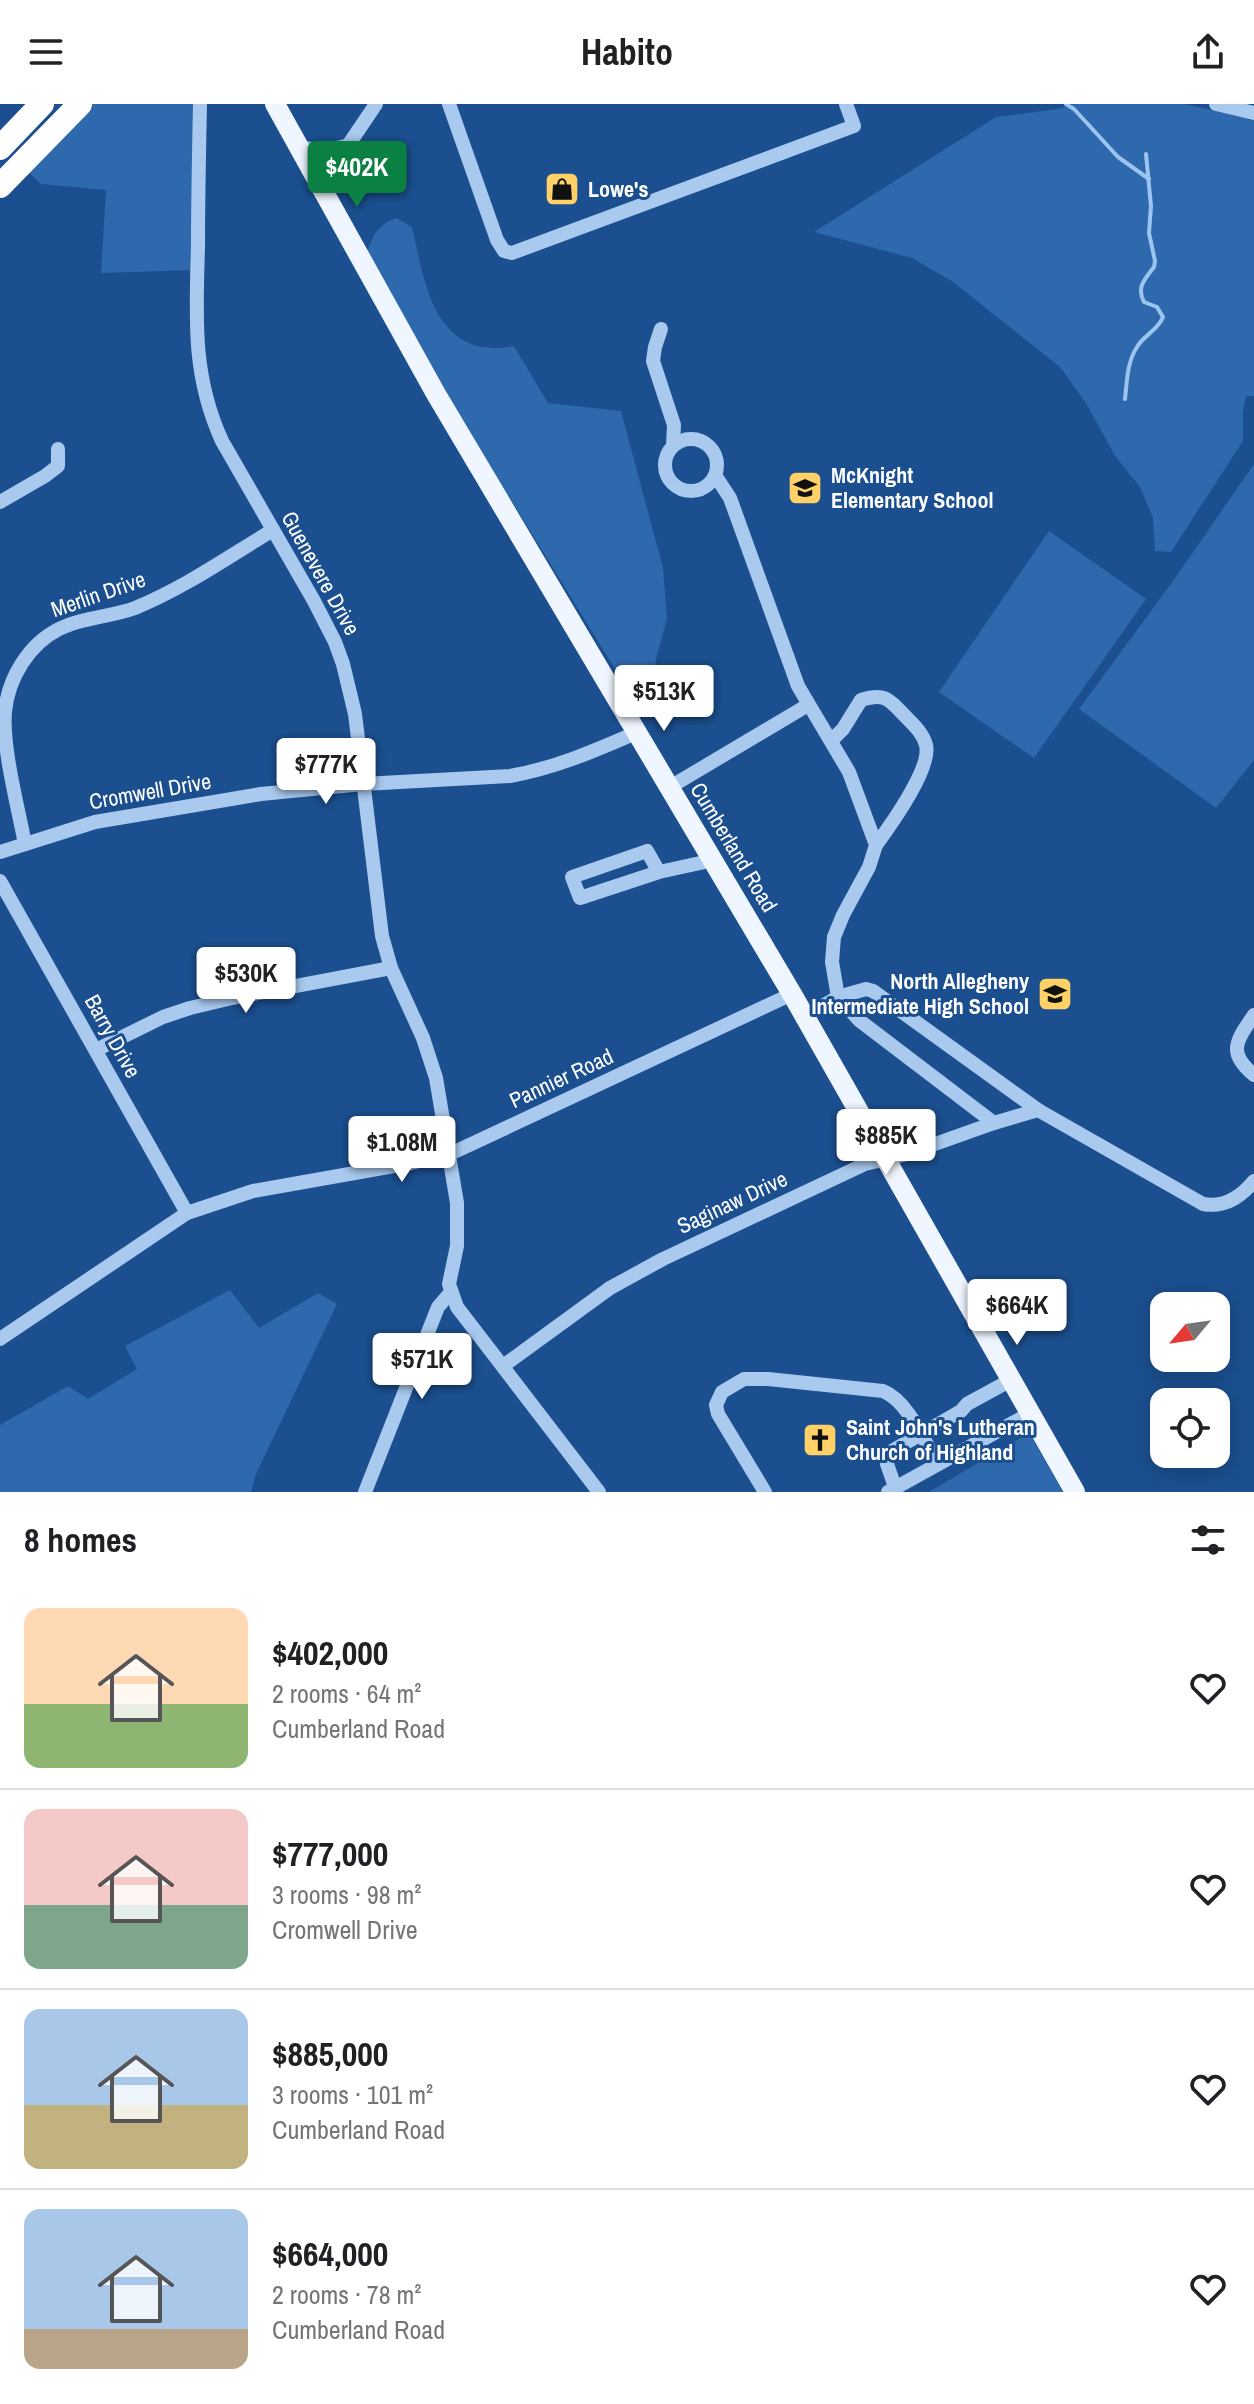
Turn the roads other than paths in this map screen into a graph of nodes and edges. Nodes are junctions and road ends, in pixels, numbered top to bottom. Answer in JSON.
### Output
{"nodes":[{"id":1,"x":42,"y":104,"type":"edge"},
{"id":2,"x":80,"y":104,"type":"edge"},
{"id":3,"x":200,"y":104,"type":"edge"},
{"id":4,"x":275,"y":104,"type":"edge"},
{"id":5,"x":376,"y":104,"type":"edge"},
{"id":6,"x":449,"y":104,"type":"edge"},
{"id":7,"x":846,"y":104,"type":"edge"},
{"id":8,"x":1216,"y":104,"type":"edge"},
{"id":9,"x":1254,"y":113,"type":"edge"},
{"id":10,"x":349,"y":144,"type":"junction"},
{"id":11,"x":298,"y":147,"type":"junction"},
{"id":12,"x":0,"y":148,"type":"edge"},
{"id":13,"x":312,"y":173,"type":"junction"},
{"id":14,"x":0,"y":186,"type":"edge"},
{"id":15,"x":661,"y":329,"type":"dead end"},
{"id":16,"x":673,"y":445,"type":"junction"},
{"id":17,"x":58,"y":449,"type":"dead end"},
{"id":18,"x":715,"y":475,"type":"junction"},
{"id":19,"x":0,"y":502,"type":"edge"},
{"id":20,"x":273,"y":530,"type":"junction"},
{"id":21,"x":808,"y":705,"type":"junction"},
{"id":22,"x":638,"y":732,"type":"junction"},
{"id":23,"x":832,"y":740,"type":"junction"},
{"id":24,"x":363,"y":784,"type":"junction"},
{"id":25,"x":670,"y":787,"type":"junction"},
{"id":26,"x":25,"y":844,"type":"junction"},
{"id":27,"x":876,"y":845,"type":"junction"},
{"id":28,"x":0,"y":852,"type":"edge"},
{"id":29,"x":714,"y":860,"type":"junction"},
{"id":30,"x":659,"y":872,"type":"junction"},
{"id":31,"x":0,"y":881,"type":"edge"},
{"id":32,"x":391,"y":968,"type":"junction"},
{"id":33,"x":792,"y":994,"type":"junction"},
{"id":34,"x":838,"y":997,"type":"junction"},
{"id":35,"x":1254,"y":1015,"type":"edge"},
{"id":36,"x":805,"y":1016,"type":"junction"},
{"id":37,"x":96,"y":1050,"type":"junction"},
{"id":38,"x":1254,"y":1075,"type":"edge"},
{"id":39,"x":1038,"y":1110,"type":"junction"},
{"id":40,"x":994,"y":1123,"type":"junction"},
{"id":41,"x":450,"y":1154,"type":"junction"},
{"id":42,"x":886,"y":1158,"type":"junction"},
{"id":43,"x":1254,"y":1181,"type":"edge"},
{"id":44,"x":187,"y":1213,"type":"junction"},
{"id":45,"x":451,"y":1292,"type":"junction"},
{"id":46,"x":0,"y":1339,"type":"edge"},
{"id":47,"x":503,"y":1366,"type":"junction"},
{"id":48,"x":1011,"y":1380,"type":"junction"},
{"id":49,"x":1029,"y":1414,"type":"junction"},
{"id":50,"x":920,"y":1435,"type":"junction"},
{"id":51,"x":938,"y":1464,"type":"junction"},
{"id":52,"x":892,"y":1490,"type":"edge"},
{"id":53,"x":365,"y":1492,"type":"edge"},
{"id":54,"x":599,"y":1492,"type":"edge"},
{"id":55,"x":765,"y":1492,"type":"edge"},
{"id":56,"x":1075,"y":1492,"type":"edge"}],
"edges":[{"from":1,"to":12,"type":"highway"},
{"from":2,"to":14,"type":"highway"},
{"from":3,"to":20,"type":"street","name":"Guenevere Drive"},
{"from":4,"to":11,"type":"main road","name":"Cumberland Road"},
{"from":5,"to":10,"type":"street"},
{"from":6,"to":7,"type":"street"},
{"from":8,"to":9,"type":"street"},
{"from":10,"to":11,"type":"street"},
{"from":10,"to":13,"type":"street"},
{"from":11,"to":13,"type":"main road","name":"Cumberland Road"},
{"from":13,"to":22,"type":"main road","name":"Cumberland Road"},
{"from":15,"to":16,"type":"street"},
{"from":16,"to":18,"type":"street"},
{"from":16,"to":18,"type":"street"},
{"from":17,"to":19,"type":"street"},
{"from":18,"to":21,"type":"street"},
{"from":20,"to":24,"type":"street","name":"Guenevere Drive"},
{"from":20,"to":26,"type":"street","name":"Merlin Drive"},
{"from":21,"to":23,"type":"street"},
{"from":21,"to":25,"type":"street"},
{"from":22,"to":24,"type":"street","name":"Cromwell Drive"},
{"from":22,"to":25,"type":"main road","name":"Cumberland Road"},
{"from":23,"to":27,"type":"street"},
{"from":23,"to":27,"type":"street"},
{"from":24,"to":26,"type":"street","name":"Cromwell Drive"},
{"from":24,"to":32,"type":"street","name":"Guenevere Drive"},
{"from":25,"to":29,"type":"main road","name":"Cumberland Road"},
{"from":26,"to":28,"type":"street","name":"Cromwell Drive"},
{"from":27,"to":34,"type":"street"},
{"from":29,"to":30,"type":"street"},
{"from":29,"to":33,"type":"main road","name":"Cumberland Road"},
{"from":30,"to":30,"type":"street"},
{"from":31,"to":37,"type":"street","name":"Barry Drive"},
{"from":32,"to":37,"type":"street"},
{"from":32,"to":41,"type":"street","name":"Guenevere Drive"},
{"from":33,"to":36,"type":"main road","name":"Cumberland Road"},
{"from":33,"to":41,"type":"street","name":"Pannier Road"},
{"from":34,"to":36,"type":"street"},
{"from":34,"to":39,"type":"street"},
{"from":34,"to":40,"type":"street"},
{"from":35,"to":38,"type":"street"},
{"from":36,"to":42,"type":"main road","name":"Cumberland Road"},
{"from":37,"to":44,"type":"street","name":"Barry Drive"},
{"from":39,"to":40,"type":"street","name":"Saginaw Drive"},
{"from":39,"to":43,"type":"street"},
{"from":40,"to":42,"type":"street","name":"Saginaw Drive"},
{"from":41,"to":44,"type":"street","name":"Pannier Road"},
{"from":41,"to":45,"type":"street","name":"Guenevere Drive"},
{"from":42,"to":47,"type":"street","name":"Saginaw Drive"},
{"from":42,"to":48,"type":"main road","name":"Cumberland Road"},
{"from":44,"to":46,"type":"street","name":"Pannier Road"},
{"from":45,"to":47,"type":"street"},
{"from":45,"to":53,"type":"street"},
{"from":47,"to":54,"type":"street"},
{"from":48,"to":49,"type":"main road","name":"Cumberland Road"},
{"from":48,"to":50,"type":"street"},
{"from":49,"to":51,"type":"street"},
{"from":49,"to":56,"type":"main road","name":"Cumberland Road"},
{"from":50,"to":51,"type":"street"},
{"from":50,"to":52,"type":"street"},
{"from":50,"to":55,"type":"street"},
{"from":51,"to":52,"type":"street"}]}
